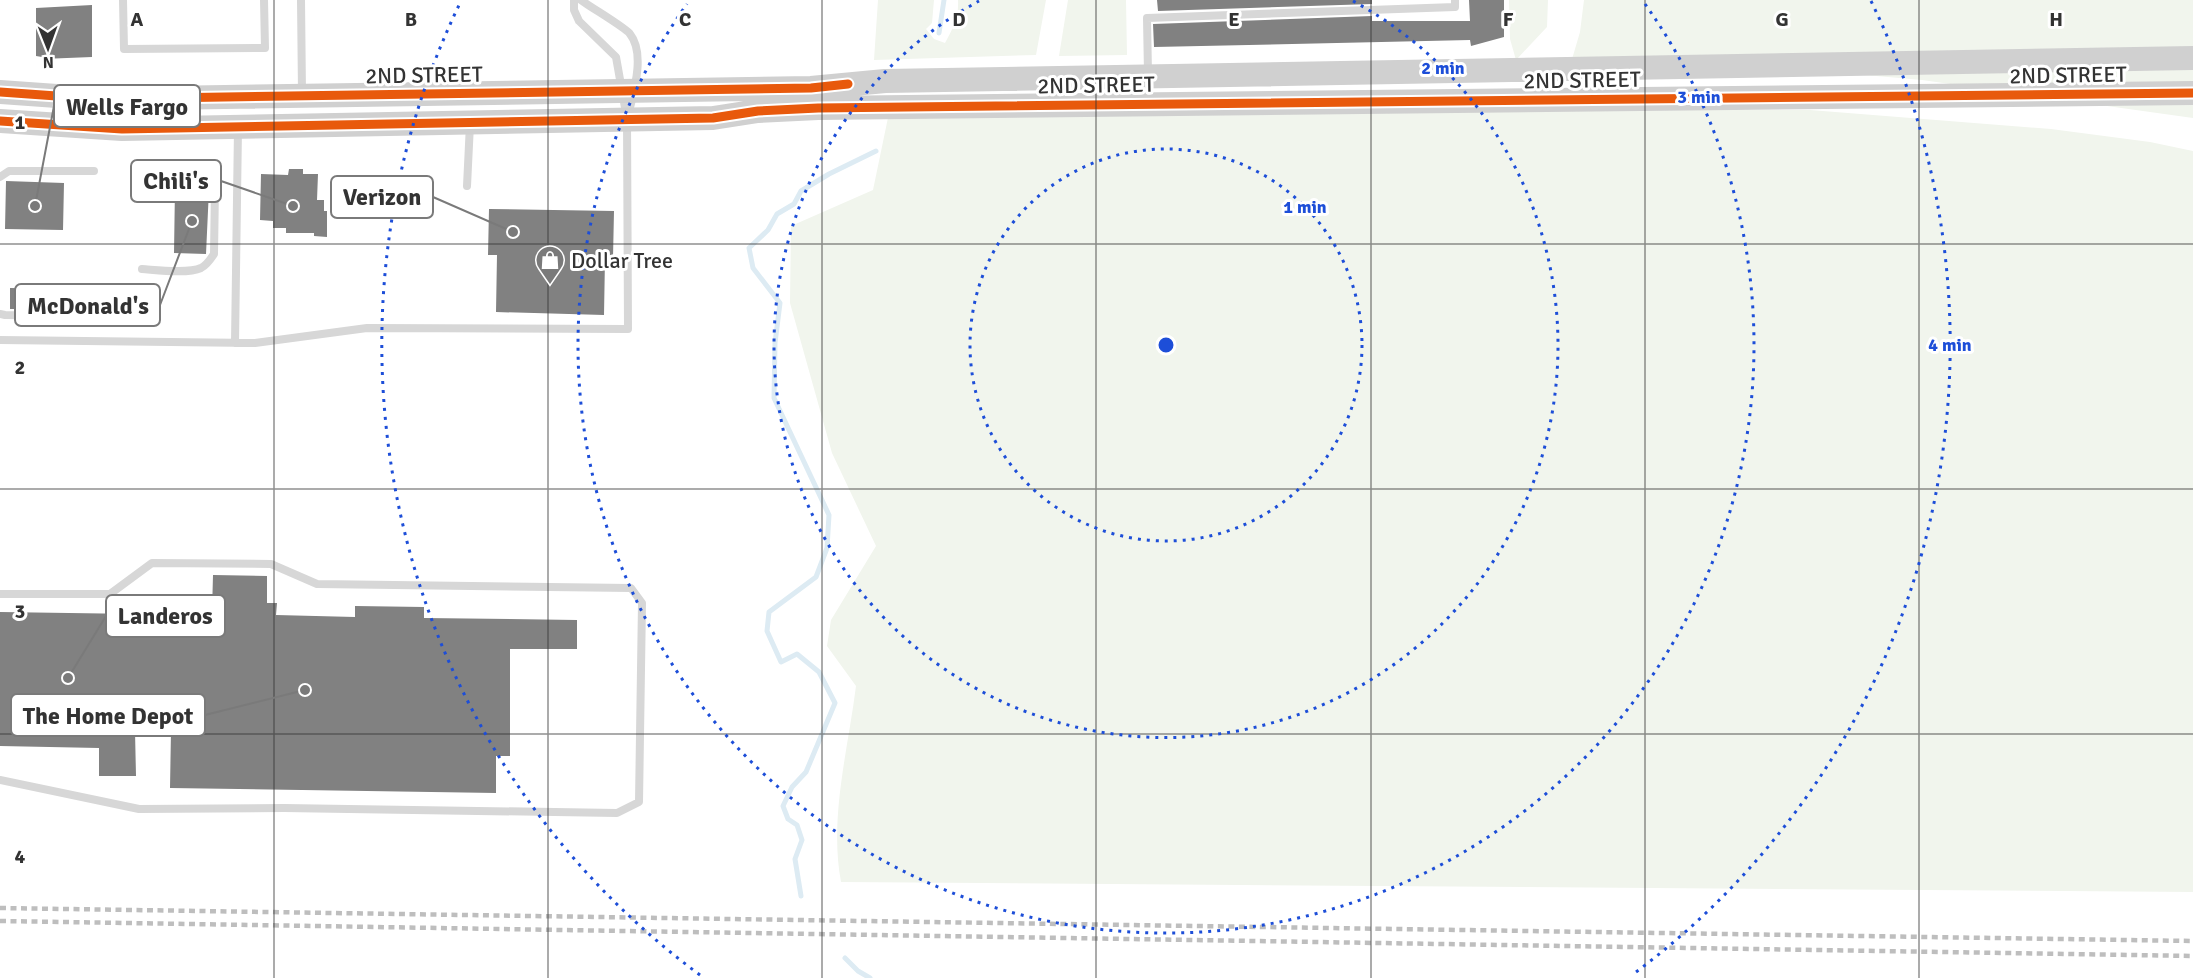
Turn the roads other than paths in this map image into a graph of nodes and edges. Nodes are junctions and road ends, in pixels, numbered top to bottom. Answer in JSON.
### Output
{"nodes":[{"id":1,"x":123,"y":0,"type":"edge"},
{"id":2,"x":264,"y":0,"type":"edge"},
{"id":3,"x":301,"y":0,"type":"edge"},
{"id":4,"x":574,"y":0,"type":"edge"},
{"id":5,"x":580,"y":0,"type":"edge"},
{"id":6,"x":1455,"y":0,"type":"edge"},
{"id":7,"x":2193,"y":58,"type":"edge"},
{"id":8,"x":1148,"y":76,"type":"junction"},
{"id":9,"x":627,"y":91,"type":"junction"},
{"id":10,"x":0,"y":92,"type":"edge"},
{"id":11,"x":2193,"y":93,"type":"edge"},
{"id":12,"x":302,"y":96,"type":"junction"},
{"id":13,"x":627,"y":119,"type":"junction"},
{"id":14,"x":0,"y":121,"type":"edge"},
{"id":15,"x":470,"y":121,"type":"junction"},
{"id":16,"x":238,"y":127,"type":"junction"},
{"id":17,"x":94,"y":171,"type":"dead end"},
{"id":18,"x":144,"y":171,"type":"dead end"},
{"id":19,"x":0,"y":177,"type":"edge"},
{"id":20,"x":467,"y":186,"type":"dead end"},
{"id":21,"x":142,"y":269,"type":"dead end"},
{"id":22,"x":0,"y":314,"type":"edge"},
{"id":23,"x":94,"y":316,"type":"dead end"},
{"id":24,"x":0,"y":340,"type":"edge"},
{"id":25,"x":235,"y":343,"type":"junction"},
{"id":26,"x":0,"y":594,"type":"edge"},
{"id":27,"x":0,"y":780,"type":"edge"}],
"edges":[{"from":1,"to":2,"type":"lane"},
{"from":3,"to":12,"type":"lane"},
{"from":4,"to":9,"type":"lane"},
{"from":5,"to":9,"type":"lane"},
{"from":6,"to":8,"type":"lane"},
{"from":7,"to":8,"type":"street","name":"2ND STREET"},
{"from":8,"to":9,"type":"street","name":"2ND STREET"},
{"from":9,"to":12,"type":"street","name":"2ND STREET"},
{"from":9,"to":13,"type":"lane"},
{"from":10,"to":12,"type":"street","name":"2ND STREET"},
{"from":11,"to":13,"type":"street","name":"2ND STREET"},
{"from":13,"to":15,"type":"street","name":"2ND STREET"},
{"from":13,"to":25,"type":"lane"},
{"from":14,"to":16,"type":"street","name":"2ND STREET"},
{"from":15,"to":16,"type":"street","name":"2ND STREET"},
{"from":15,"to":20,"type":"lane"},
{"from":16,"to":25,"type":"lane"},
{"from":17,"to":19,"type":"lane"},
{"from":18,"to":21,"type":"lane"},
{"from":22,"to":23,"type":"lane"},
{"from":24,"to":25,"type":"lane"},
{"from":26,"to":27,"type":"lane"}]}
